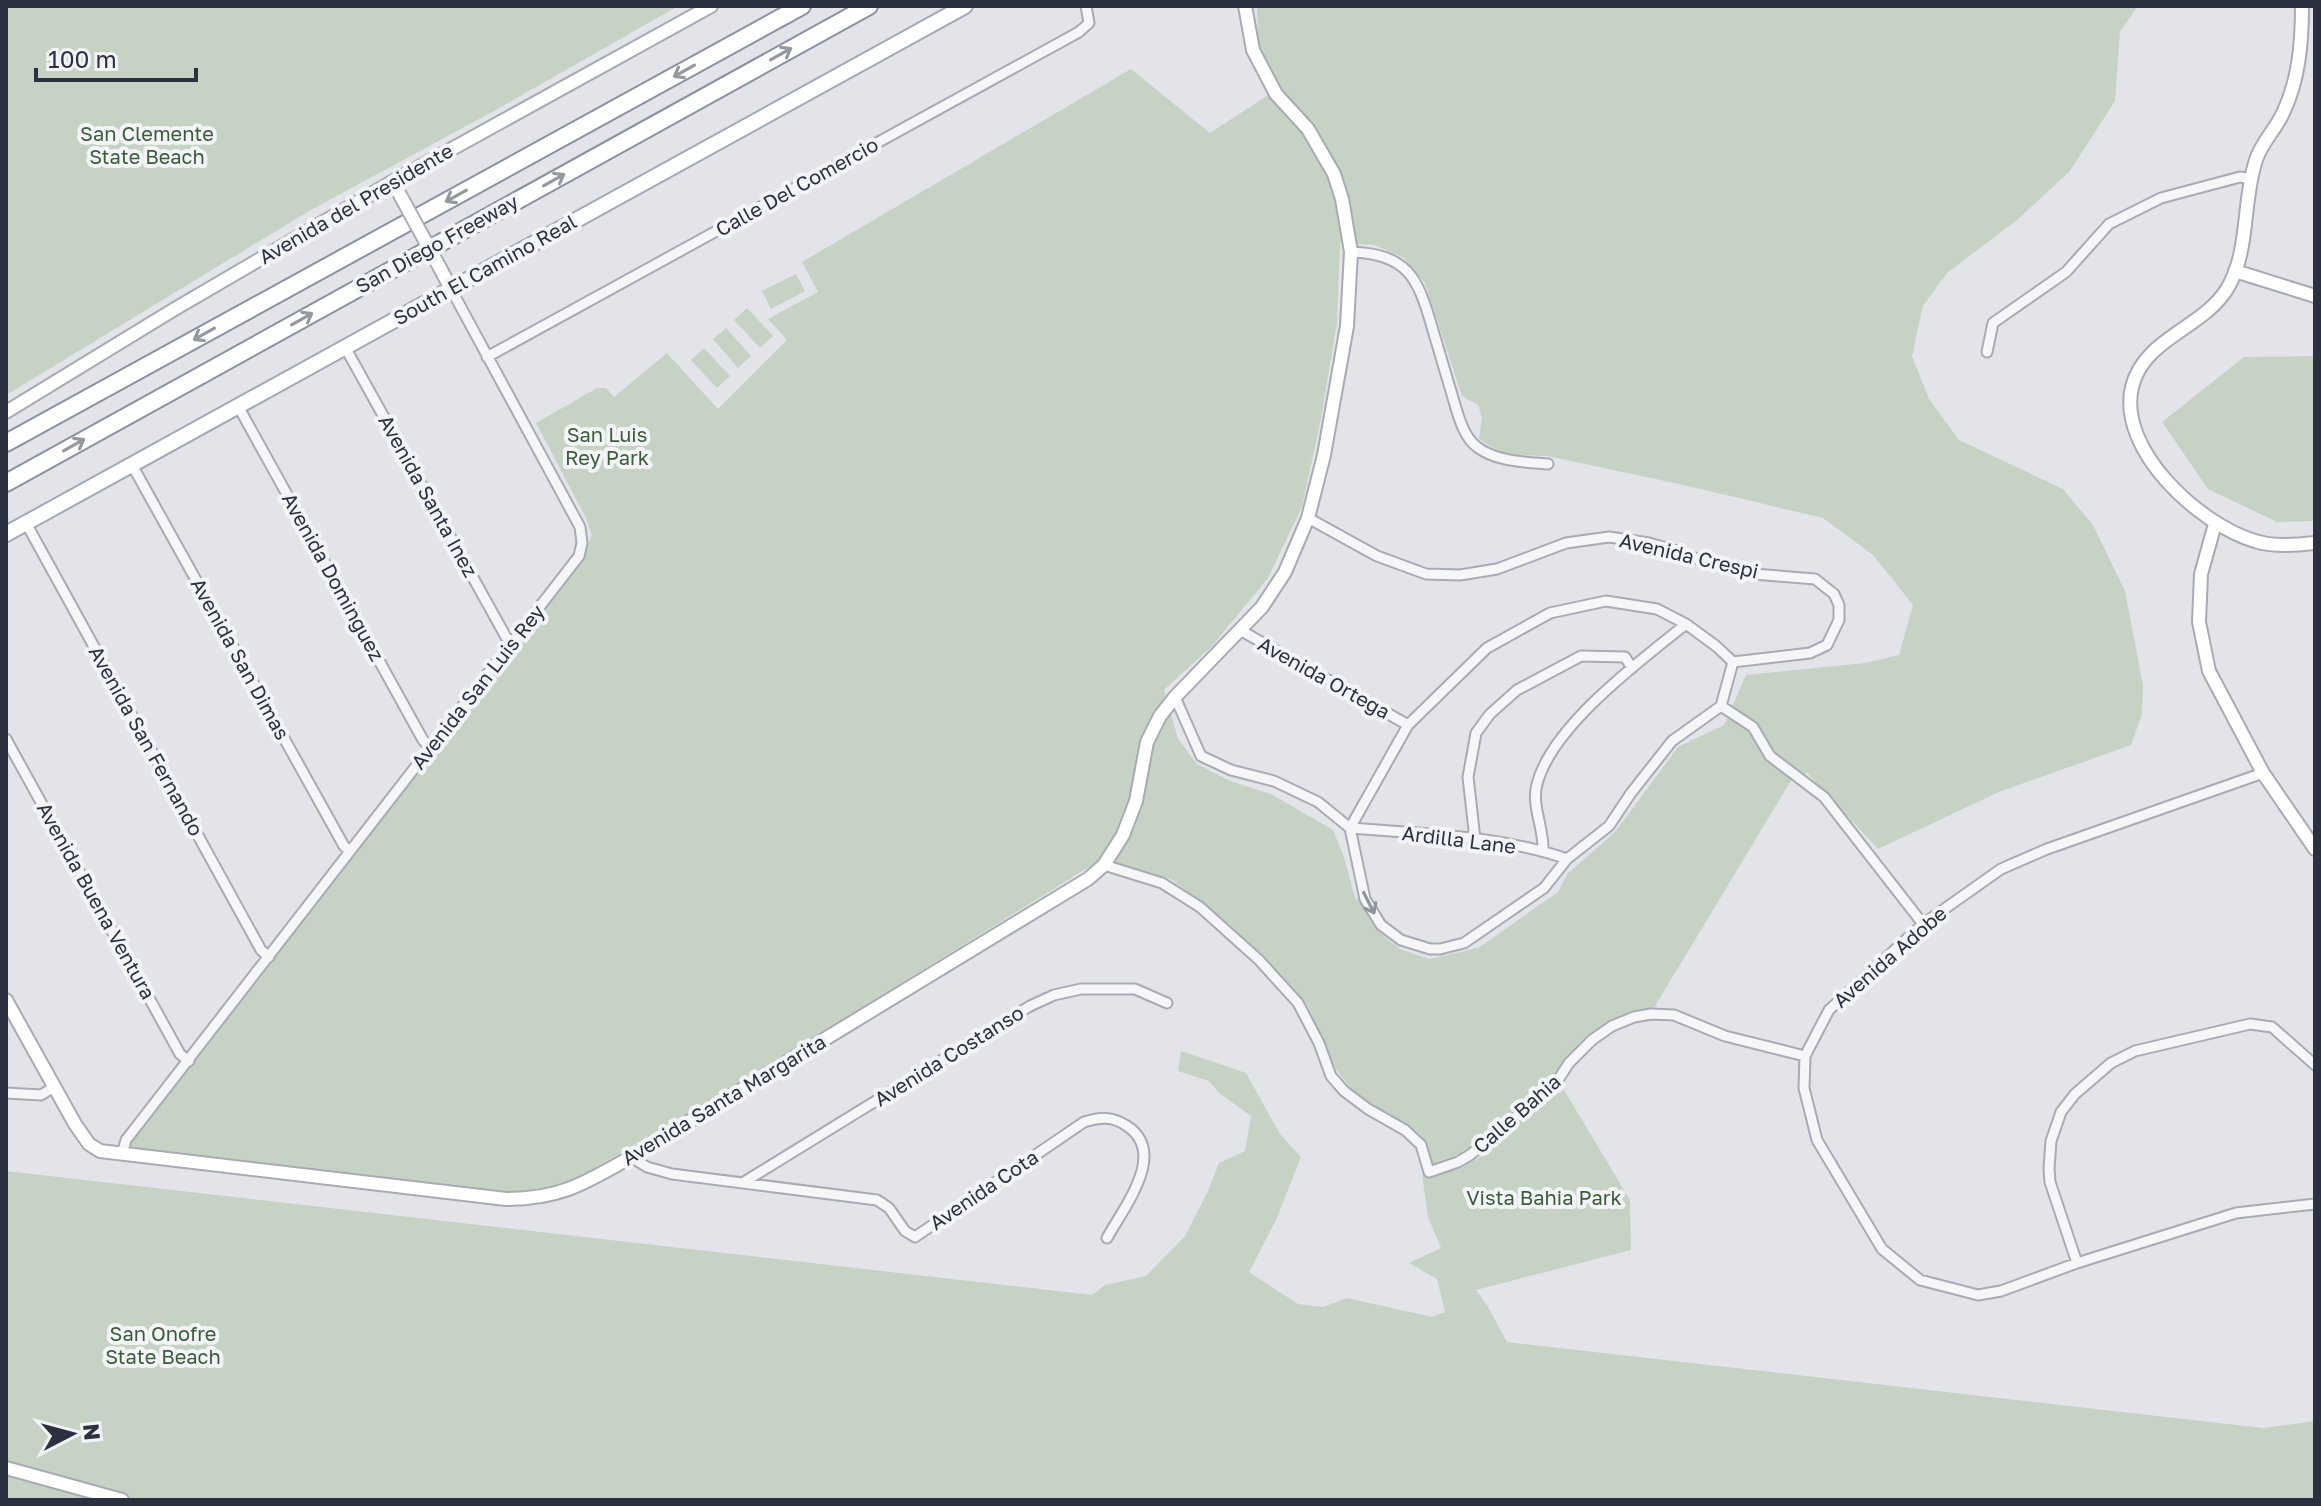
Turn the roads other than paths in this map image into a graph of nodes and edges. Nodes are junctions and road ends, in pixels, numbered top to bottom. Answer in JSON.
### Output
{"nodes":[{"id":1,"x":711,"y":6,"type":"edge"},
{"id":2,"x":802,"y":6,"type":"edge"},
{"id":3,"x":869,"y":6,"type":"edge"},
{"id":4,"x":965,"y":6,"type":"edge"},
{"id":5,"x":1086,"y":6,"type":"edge"},
{"id":6,"x":1245,"y":6,"type":"edge"},
{"id":7,"x":2302,"y":6,"type":"edge"},
{"id":8,"x":2252,"y":179,"type":"junction"},
{"id":9,"x":395,"y":188,"type":"junction"},
{"id":10,"x":1351,"y":252,"type":"junction"},
{"id":11,"x":2235,"y":271,"type":"junction"},
{"id":12,"x":451,"y":289,"type":"junction"},
{"id":13,"x":2315,"y":296,"type":"edge"},
{"id":14,"x":345,"y":347,"type":"junction"},
{"id":15,"x":1987,"y":352,"type":"dead end"},
{"id":16,"x":487,"y":357,"type":"junction"},
{"id":17,"x":238,"y":406,"type":"junction"},
{"id":18,"x":6,"y":412,"type":"edge"},
{"id":19,"x":6,"y":443,"type":"edge"},
{"id":20,"x":1548,"y":464,"type":"dead end"},
{"id":21,"x":132,"y":465,"type":"junction"},
{"id":22,"x":6,"y":483,"type":"edge"},
{"id":23,"x":1308,"y":518,"type":"junction"},
{"id":24,"x":26,"y":523,"type":"junction"},
{"id":25,"x":2215,"y":524,"type":"junction"},
{"id":26,"x":6,"y":534,"type":"edge"},
{"id":27,"x":2315,"y":543,"type":"edge"},
{"id":28,"x":1686,"y":624,"type":"junction"},
{"id":29,"x":1240,"y":630,"type":"junction"},
{"id":30,"x":513,"y":643,"type":"junction"},
{"id":31,"x":1733,"y":662,"type":"junction"},
{"id":32,"x":1632,"y":668,"type":"junction"},
{"id":33,"x":1175,"y":697,"type":"junction"},
{"id":34,"x":1721,"y":706,"type":"junction"},
{"id":35,"x":1408,"y":725,"type":"junction"},
{"id":36,"x":6,"y":739,"type":"edge"},
{"id":37,"x":430,"y":748,"type":"junction"},
{"id":38,"x":2263,"y":773,"type":"junction"},
{"id":39,"x":1350,"y":828,"type":"junction"},
{"id":40,"x":1475,"y":839,"type":"junction"},
{"id":41,"x":2315,"y":849,"type":"edge"},
{"id":42,"x":1543,"y":850,"type":"junction"},
{"id":43,"x":350,"y":851,"type":"junction"},
{"id":44,"x":1567,"y":859,"type":"junction"},
{"id":45,"x":1104,"y":865,"type":"junction"},
{"id":46,"x":1923,"y":924,"type":"junction"},
{"id":47,"x":269,"y":957,"type":"junction"},
{"id":48,"x":6,"y":1000,"type":"edge"},
{"id":49,"x":1167,"y":1003,"type":"dead end"},
{"id":50,"x":1805,"y":1056,"type":"junction"},
{"id":51,"x":189,"y":1061,"type":"junction"},
{"id":52,"x":2315,"y":1065,"type":"edge"},
{"id":53,"x":54,"y":1087,"type":"junction"},
{"id":54,"x":6,"y":1093,"type":"edge"},
{"id":55,"x":122,"y":1154,"type":"junction"},
{"id":56,"x":631,"y":1157,"type":"junction"},
{"id":57,"x":744,"y":1182,"type":"junction"},
{"id":58,"x":2315,"y":1204,"type":"edge"},
{"id":59,"x":1107,"y":1238,"type":"dead end"},
{"id":60,"x":2077,"y":1263,"type":"junction"},
{"id":61,"x":6,"y":1468,"type":"edge"},
{"id":62,"x":122,"y":1500,"type":"edge"}],
"edges":[{"from":1,"to":9,"type":"street","name":"Avenida del Presidente"},
{"from":2,"to":19,"type":"highway","name":"San Diego Freeway","one_way":true},
{"from":22,"to":3,"type":"highway","name":"San Diego Freeway","one_way":true},
{"from":4,"to":12,"type":"main road","name":"South El Camino Real"},
{"from":5,"to":16,"type":"street","name":"Calle Del Comercio"},
{"from":6,"to":10,"type":"street","name":"Avenida Santa Margarita"},
{"from":7,"to":8,"type":"street"},
{"from":8,"to":11,"type":"street"},
{"from":8,"to":15,"type":"street"},
{"from":9,"to":12,"type":"street","name":"Avenida San Luis Rey","bridge":true},
{"from":9,"to":18,"type":"street","name":"Avenida del Presidente"},
{"from":10,"to":20,"type":"street"},
{"from":10,"to":23,"type":"street","name":"Avenida Santa Margarita"},
{"from":11,"to":13,"type":"street"},
{"from":11,"to":25,"type":"street"},
{"from":12,"to":14,"type":"main road","name":"South El Camino Real"},
{"from":12,"to":16,"type":"street","name":"Avenida San Luis Rey"},
{"from":14,"to":17,"type":"main road","name":"South El Camino Real"},
{"from":14,"to":30,"type":"street","name":"Avenida Santa Inez"},
{"from":16,"to":30,"type":"street","name":"Avenida San Luis Rey"},
{"from":17,"to":21,"type":"main road","name":"South El Camino Real"},
{"from":17,"to":37,"type":"street","name":"Avenida Dominguez"},
{"from":21,"to":24,"type":"main road","name":"South El Camino Real"},
{"from":21,"to":43,"type":"street","name":"Avenida San Dimas"},
{"from":23,"to":29,"type":"street","name":"Avenida Santa Margarita"},
{"from":23,"to":31,"type":"street","name":"Avenida Crespi"},
{"from":24,"to":26,"type":"main road","name":"South El Camino Real"},
{"from":24,"to":47,"type":"street","name":"Avenida San Fernando"},
{"from":25,"to":27,"type":"street"},
{"from":25,"to":38,"type":"street"},
{"from":28,"to":31,"type":"street"},
{"from":28,"to":32,"type":"street"},
{"from":28,"to":35,"type":"street"},
{"from":29,"to":33,"type":"street","name":"Avenida Santa Margarita"},
{"from":29,"to":35,"type":"street","name":"Avenida Ortega"},
{"from":30,"to":37,"type":"street","name":"Avenida San Luis Rey"},
{"from":31,"to":34,"type":"street"},
{"from":32,"to":40,"type":"street"},
{"from":32,"to":42,"type":"street"},
{"from":33,"to":39,"type":"street"},
{"from":33,"to":45,"type":"street","name":"Avenida Santa Margarita"},
{"from":34,"to":44,"type":"street"},
{"from":34,"to":46,"type":"street"},
{"from":35,"to":39,"type":"street"},
{"from":36,"to":51,"type":"street","name":"Avenida Buena Ventura"},
{"from":37,"to":43,"type":"street","name":"Avenida San Luis Rey"},
{"from":38,"to":41,"type":"street"},
{"from":38,"to":46,"type":"street","name":"Avenida Adobe"},
{"from":39,"to":40,"type":"street","name":"Ardilla Lane"},
{"from":39,"to":44,"type":"street","one_way":true},
{"from":40,"to":42,"type":"street","name":"Ardilla Lane"},
{"from":42,"to":44,"type":"street","name":"Ardilla Lane"},
{"from":43,"to":47,"type":"street","name":"Avenida San Luis Rey"},
{"from":45,"to":50,"type":"street","name":"Calle Bahia"},
{"from":45,"to":56,"type":"street","name":"Avenida Santa Margarita"},
{"from":46,"to":50,"type":"street","name":"Avenida Adobe"},
{"from":47,"to":51,"type":"street","name":"Avenida San Luis Rey"},
{"from":48,"to":53,"type":"street","name":"Avenida Santa Margarita"},
{"from":49,"to":57,"type":"street","name":"Avenida Costanso"},
{"from":50,"to":60,"type":"street","name":"Avenida Adobe"},
{"from":51,"to":55,"type":"street","name":"Avenida San Luis Rey"},
{"from":52,"to":60,"type":"street"},
{"from":53,"to":54,"type":"street"},
{"from":53,"to":55,"type":"street","name":"Avenida Santa Margarita"},
{"from":55,"to":56,"type":"street","name":"Avenida Santa Margarita"},
{"from":56,"to":57,"type":"street","name":"Avenida Cota"},
{"from":57,"to":59,"type":"street","name":"Avenida Cota"},
{"from":58,"to":60,"type":"street","name":"Avenida Adobe"},
{"from":61,"to":62,"type":"street"}]}
